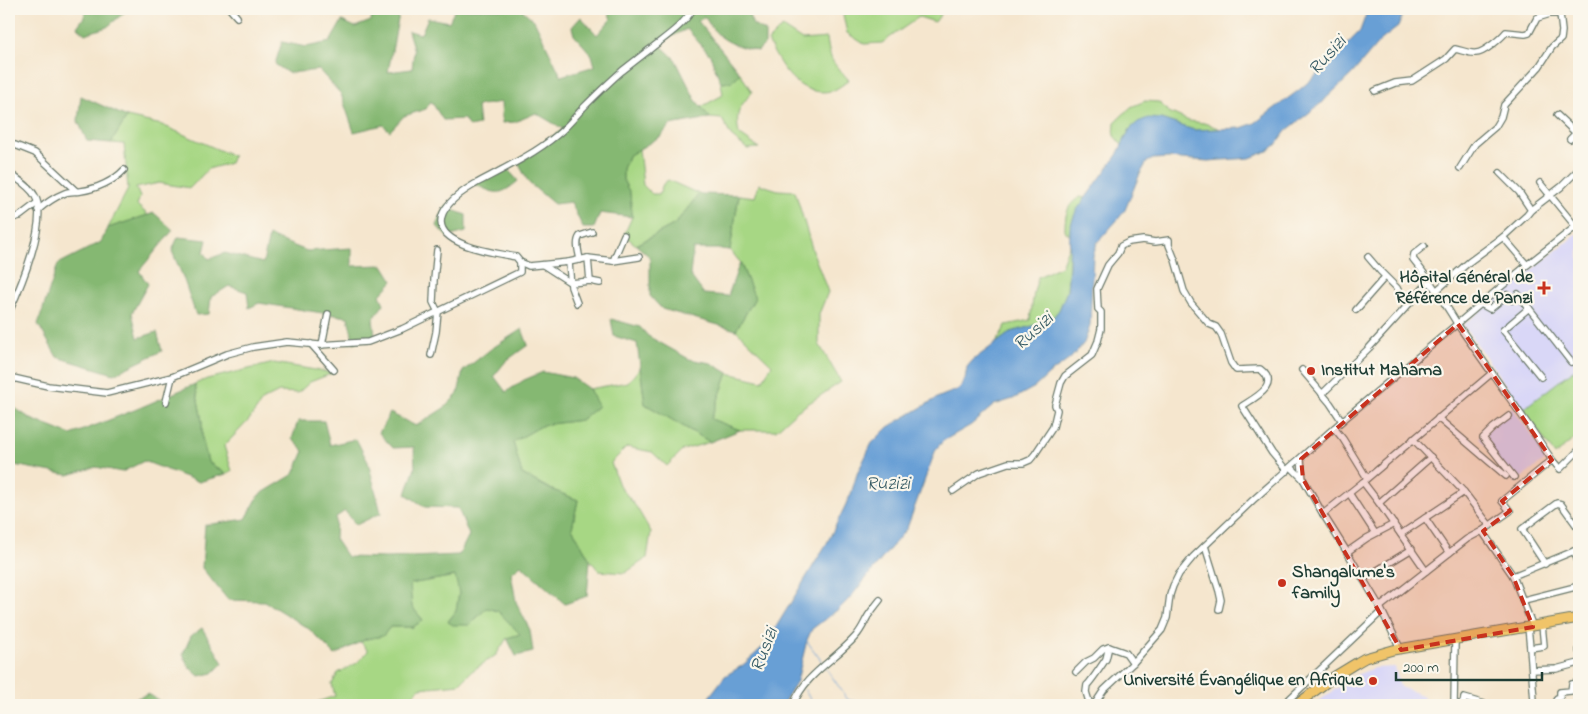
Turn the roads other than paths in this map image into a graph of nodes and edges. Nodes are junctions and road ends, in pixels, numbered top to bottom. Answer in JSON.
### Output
{"nodes":[{"id":1,"x":230,"y":9,"type":"edge"},
{"id":2,"x":693,"y":9,"type":"edge"},
{"id":3,"x":1561,"y":11,"type":"edge"},
{"id":4,"x":237,"y":17,"type":"dead end"},
{"id":5,"x":1375,"y":91,"type":"dead end"},
{"id":6,"x":1557,"y":116,"type":"dead end"},
{"id":7,"x":1578,"y":133,"type":"edge"},
{"id":8,"x":1570,"y":139,"type":"dead end"},
{"id":9,"x":15,"y":144,"type":"dead end"},
{"id":10,"x":1460,"y":168,"type":"dead end"},
{"id":11,"x":1579,"y":169,"type":"edge"},
{"id":12,"x":124,"y":170,"type":"dead end"},
{"id":13,"x":9,"y":173,"type":"edge"},
{"id":14,"x":1500,"y":173,"type":"dead end"},
{"id":15,"x":1540,"y":183,"type":"dead end"},
{"id":16,"x":76,"y":191,"type":"junction"},
{"id":17,"x":1550,"y":194,"type":"junction"},
{"id":18,"x":37,"y":203,"type":"junction"},
{"id":19,"x":38,"y":210,"type":"junction"},
{"id":20,"x":1531,"y":210,"type":"junction"},
{"id":21,"x":9,"y":219,"type":"edge"},
{"id":22,"x":1577,"y":225,"type":"edge"},
{"id":23,"x":592,"y":232,"type":"dead end"},
{"id":24,"x":624,"y":235,"type":"dead end"},
{"id":25,"x":1504,"y":237,"type":"junction"},
{"id":26,"x":1424,"y":246,"type":"dead end"},
{"id":27,"x":437,"y":250,"type":"dead end"},
{"id":28,"x":639,"y":257,"type":"dead end"},
{"id":29,"x":588,"y":258,"type":"junction"},
{"id":30,"x":1368,"y":258,"type":"dead end"},
{"id":31,"x":580,"y":260,"type":"junction"},
{"id":32,"x":613,"y":261,"type":"junction"},
{"id":33,"x":520,"y":262,"type":"junction"},
{"id":34,"x":569,"y":262,"type":"junction"},
{"id":35,"x":543,"y":265,"type":"junction"},
{"id":36,"x":1527,"y":265,"type":"junction"},
{"id":37,"x":1385,"y":277,"type":"junction"},
{"id":38,"x":590,"y":281,"type":"junction"},
{"id":39,"x":600,"y":282,"type":"dead end"},
{"id":40,"x":1429,"y":282,"type":"junction"},
{"id":41,"x":571,"y":283,"type":"junction"},
{"id":42,"x":1436,"y":291,"type":"junction"},
{"id":43,"x":1410,"y":302,"type":"junction"},
{"id":44,"x":577,"y":303,"type":"dead end"},
{"id":45,"x":1481,"y":304,"type":"junction"},
{"id":46,"x":1529,"y":308,"type":"junction"},
{"id":47,"x":9,"y":310,"type":"edge"},
{"id":48,"x":1356,"y":310,"type":"dead end"},
{"id":49,"x":438,"y":312,"type":"junction"},
{"id":50,"x":328,"y":314,"type":"dead end"},
{"id":51,"x":1458,"y":324,"type":"junction"},
{"id":52,"x":310,"y":344,"type":"junction"},
{"id":53,"x":322,"y":344,"type":"junction"},
{"id":54,"x":431,"y":355,"type":"dead end"},
{"id":55,"x":1571,"y":362,"type":"dead end"},
{"id":56,"x":334,"y":370,"type":"dead end"},
{"id":57,"x":1302,"y":370,"type":"dead end"},
{"id":58,"x":1492,"y":373,"type":"junction"},
{"id":59,"x":172,"y":377,"type":"junction"},
{"id":60,"x":1542,"y":377,"type":"dead end"},
{"id":61,"x":10,"y":378,"type":"edge"},
{"id":62,"x":1322,"y":394,"type":"junction"},
{"id":63,"x":166,"y":402,"type":"dead end"},
{"id":64,"x":1509,"y":416,"type":"dead end"},
{"id":65,"x":1438,"y":418,"type":"junction"},
{"id":66,"x":1342,"y":421,"type":"junction"},
{"id":67,"x":1334,"y":428,"type":"junction"},
{"id":68,"x":1413,"y":439,"type":"junction"},
{"id":69,"x":1578,"y":453,"type":"edge"},
{"id":70,"x":1431,"y":457,"type":"junction"},
{"id":71,"x":1498,"y":458,"type":"junction"},
{"id":72,"x":1301,"y":459,"type":"junction"},
{"id":73,"x":1552,"y":460,"type":"junction"},
{"id":74,"x":1492,"y":463,"type":"junction"},
{"id":75,"x":1289,"y":469,"type":"junction"},
{"id":76,"x":1506,"y":476,"type":"dead end"},
{"id":77,"x":1514,"y":478,"type":"dead end"},
{"id":78,"x":1303,"y":479,"type":"junction"},
{"id":79,"x":1365,"y":480,"type":"junction"},
{"id":80,"x":953,"y":491,"type":"dead end"},
{"id":81,"x":1464,"y":492,"type":"junction"},
{"id":82,"x":1349,"y":493,"type":"junction"},
{"id":83,"x":1379,"y":503,"type":"junction"},
{"id":84,"x":1323,"y":514,"type":"junction"},
{"id":85,"x":1425,"y":518,"type":"junction"},
{"id":86,"x":1394,"y":524,"type":"junction"},
{"id":87,"x":1490,"y":526,"type":"junction"},
{"id":88,"x":1579,"y":528,"type":"edge"},
{"id":89,"x":1482,"y":531,"type":"junction"},
{"id":90,"x":1375,"y":533,"type":"junction"},
{"id":91,"x":1401,"y":534,"type":"junction"},
{"id":92,"x":1205,"y":546,"type":"junction"},
{"id":93,"x":1412,"y":549,"type":"junction"},
{"id":94,"x":1576,"y":550,"type":"edge"},
{"id":95,"x":1347,"y":552,"type":"junction"},
{"id":96,"x":1448,"y":553,"type":"junction"},
{"id":97,"x":1545,"y":564,"type":"junction"},
{"id":98,"x":1579,"y":564,"type":"edge"},
{"id":99,"x":1426,"y":571,"type":"junction"},
{"id":100,"x":1513,"y":576,"type":"junction"},
{"id":101,"x":1363,"y":579,"type":"junction"},
{"id":102,"x":1579,"y":586,"type":"edge"},
{"id":103,"x":880,"y":600,"type":"dead end"},
{"id":104,"x":1524,"y":600,"type":"junction"},
{"id":105,"x":1218,"y":609,"type":"dead end"},
{"id":106,"x":1380,"y":609,"type":"junction"},
{"id":107,"x":1579,"y":618,"type":"edge"},
{"id":108,"x":1534,"y":626,"type":"junction"},
{"id":109,"x":1455,"y":640,"type":"junction"},
{"id":110,"x":1109,"y":647,"type":"junction"},
{"id":111,"x":1530,"y":648,"type":"junction"},
{"id":112,"x":1401,"y":650,"type":"junction"},
{"id":113,"x":1133,"y":663,"type":"junction"},
{"id":114,"x":1579,"y":664,"type":"edge"},
{"id":115,"x":1532,"y":670,"type":"junction"},
{"id":116,"x":1076,"y":672,"type":"dead end"},
{"id":117,"x":1579,"y":683,"type":"edge"},
{"id":118,"x":1534,"y":701,"type":"dead end"},
{"id":119,"x":1453,"y":704,"type":"edge"},
{"id":120,"x":794,"y":705,"type":"edge"},
{"id":121,"x":1090,"y":705,"type":"edge"},
{"id":122,"x":1094,"y":705,"type":"edge"},
{"id":123,"x":1283,"y":705,"type":"edge"},
{"id":124,"x":1296,"y":705,"type":"edge"},
{"id":125,"x":1488,"y":705,"type":"edge"},
{"id":126,"x":1554,"y":705,"type":"edge"}],
"edges":[{"from":1,"to":4,"type":"street"},
{"from":2,"to":33,"type":"street"},
{"from":3,"to":5,"type":"street"},
{"from":3,"to":10,"type":"street"},
{"from":6,"to":7,"type":"street"},
{"from":7,"to":8,"type":"street"},
{"from":9,"to":16,"type":"street"},
{"from":11,"to":17,"type":"street"},
{"from":12,"to":16,"type":"street"},
{"from":13,"to":18,"type":"street"},
{"from":14,"to":20,"type":"street"},
{"from":15,"to":17,"type":"street"},
{"from":16,"to":19,"type":"street"},
{"from":17,"to":20,"type":"street"},
{"from":17,"to":22,"type":"street"},
{"from":18,"to":19,"type":"street"},
{"from":18,"to":21,"type":"street"},
{"from":19,"to":47,"type":"street"},
{"from":20,"to":25,"type":"street"},
{"from":22,"to":36,"type":"street"},
{"from":23,"to":31,"type":"street"},
{"from":24,"to":32,"type":"street"},
{"from":25,"to":36,"type":"street"},
{"from":25,"to":42,"type":"street"},
{"from":26,"to":40,"type":"street"},
{"from":27,"to":49,"type":"street"},
{"from":28,"to":32,"type":"street"},
{"from":29,"to":31,"type":"street"},
{"from":29,"to":32,"type":"street"},
{"from":29,"to":38,"type":"street"},
{"from":30,"to":37,"type":"street"},
{"from":31,"to":34,"type":"street"},
{"from":33,"to":35,"type":"street"},
{"from":33,"to":49,"type":"street"},
{"from":34,"to":35,"type":"street"},
{"from":34,"to":41,"type":"street"},
{"from":35,"to":41,"type":"street"},
{"from":36,"to":45,"type":"street"},
{"from":37,"to":43,"type":"street"},
{"from":37,"to":48,"type":"street"},
{"from":38,"to":39,"type":"street"},
{"from":38,"to":41,"type":"street"},
{"from":40,"to":42,"type":"street"},
{"from":40,"to":43,"type":"street"},
{"from":41,"to":44,"type":"street"},
{"from":42,"to":51,"type":"street"},
{"from":43,"to":62,"type":"street"},
{"from":45,"to":46,"type":"street"},
{"from":45,"to":51,"type":"street"},
{"from":46,"to":55,"type":"street"},
{"from":46,"to":60,"type":"street"},
{"from":49,"to":53,"type":"street"},
{"from":49,"to":54,"type":"street"},
{"from":50,"to":53,"type":"street"},
{"from":51,"to":58,"type":"street"},
{"from":51,"to":66,"type":"street"},
{"from":52,"to":53,"type":"street"},
{"from":52,"to":56,"type":"street"},
{"from":52,"to":59,"type":"street"},
{"from":57,"to":62,"type":"street"},
{"from":58,"to":65,"type":"street"},
{"from":58,"to":73,"type":"street"},
{"from":59,"to":61,"type":"street"},
{"from":59,"to":63,"type":"street"},
{"from":62,"to":66,"type":"street"},
{"from":64,"to":71,"type":"street"},
{"from":65,"to":68,"type":"street"},
{"from":65,"to":74,"type":"street"},
{"from":66,"to":67,"type":"street"},
{"from":67,"to":72,"type":"street"},
{"from":67,"to":79,"type":"street"},
{"from":68,"to":70,"type":"street"},
{"from":68,"to":79,"type":"street"},
{"from":69,"to":73,"type":"street"},
{"from":70,"to":81,"type":"street"},
{"from":70,"to":83,"type":"street"},
{"from":71,"to":74,"type":"street"},
{"from":71,"to":77,"type":"street"},
{"from":72,"to":75,"type":"street"},
{"from":72,"to":78,"type":"street"},
{"from":73,"to":87,"type":"street"},
{"from":74,"to":76,"type":"street"},
{"from":75,"to":78,"type":"street"},
{"from":75,"to":80,"type":"street"},
{"from":75,"to":92,"type":"street"},
{"from":78,"to":84,"type":"street"},
{"from":79,"to":82,"type":"street"},
{"from":79,"to":83,"type":"street"},
{"from":81,"to":85,"type":"street"},
{"from":81,"to":87,"type":"street"},
{"from":82,"to":84,"type":"street"},
{"from":82,"to":90,"type":"street"},
{"from":83,"to":86,"type":"street"},
{"from":84,"to":95,"type":"street"},
{"from":85,"to":91,"type":"street"},
{"from":85,"to":96,"type":"street"},
{"from":86,"to":90,"type":"street"},
{"from":86,"to":91,"type":"street"},
{"from":87,"to":89,"type":"street"},
{"from":88,"to":97,"type":"street"},
{"from":89,"to":96,"type":"street"},
{"from":89,"to":100,"type":"street"},
{"from":90,"to":95,"type":"street"},
{"from":91,"to":93,"type":"street"},
{"from":92,"to":105,"type":"street"},
{"from":92,"to":113,"type":"street"},
{"from":93,"to":99,"type":"street"},
{"from":93,"to":101,"type":"street"},
{"from":94,"to":97,"type":"street"},
{"from":94,"to":98,"type":"street"},
{"from":95,"to":101,"type":"street"},
{"from":96,"to":99,"type":"street"},
{"from":97,"to":100,"type":"street"},
{"from":99,"to":106,"type":"street"},
{"from":100,"to":104,"type":"street"},
{"from":101,"to":106,"type":"street"},
{"from":102,"to":104,"type":"street"},
{"from":103,"to":120,"type":"street"},
{"from":104,"to":108,"type":"street"},
{"from":106,"to":112,"type":"street"},
{"from":106,"to":123,"type":"street"},
{"from":107,"to":108,"type":"highway"},
{"from":108,"to":109,"type":"highway"},
{"from":108,"to":111,"type":"street"},
{"from":108,"to":111,"type":"street"},
{"from":109,"to":112,"type":"highway"},
{"from":109,"to":119,"type":"street"},
{"from":110,"to":113,"type":"street"},
{"from":110,"to":116,"type":"street"},
{"from":110,"to":121,"type":"street"},
{"from":111,"to":115,"type":"street"},
{"from":112,"to":124,"type":"highway"},
{"from":113,"to":122,"type":"street"},
{"from":114,"to":115,"type":"street"},
{"from":115,"to":118,"type":"street"},
{"from":117,"to":126,"type":"street"},
{"from":119,"to":125,"type":"street"}]}
